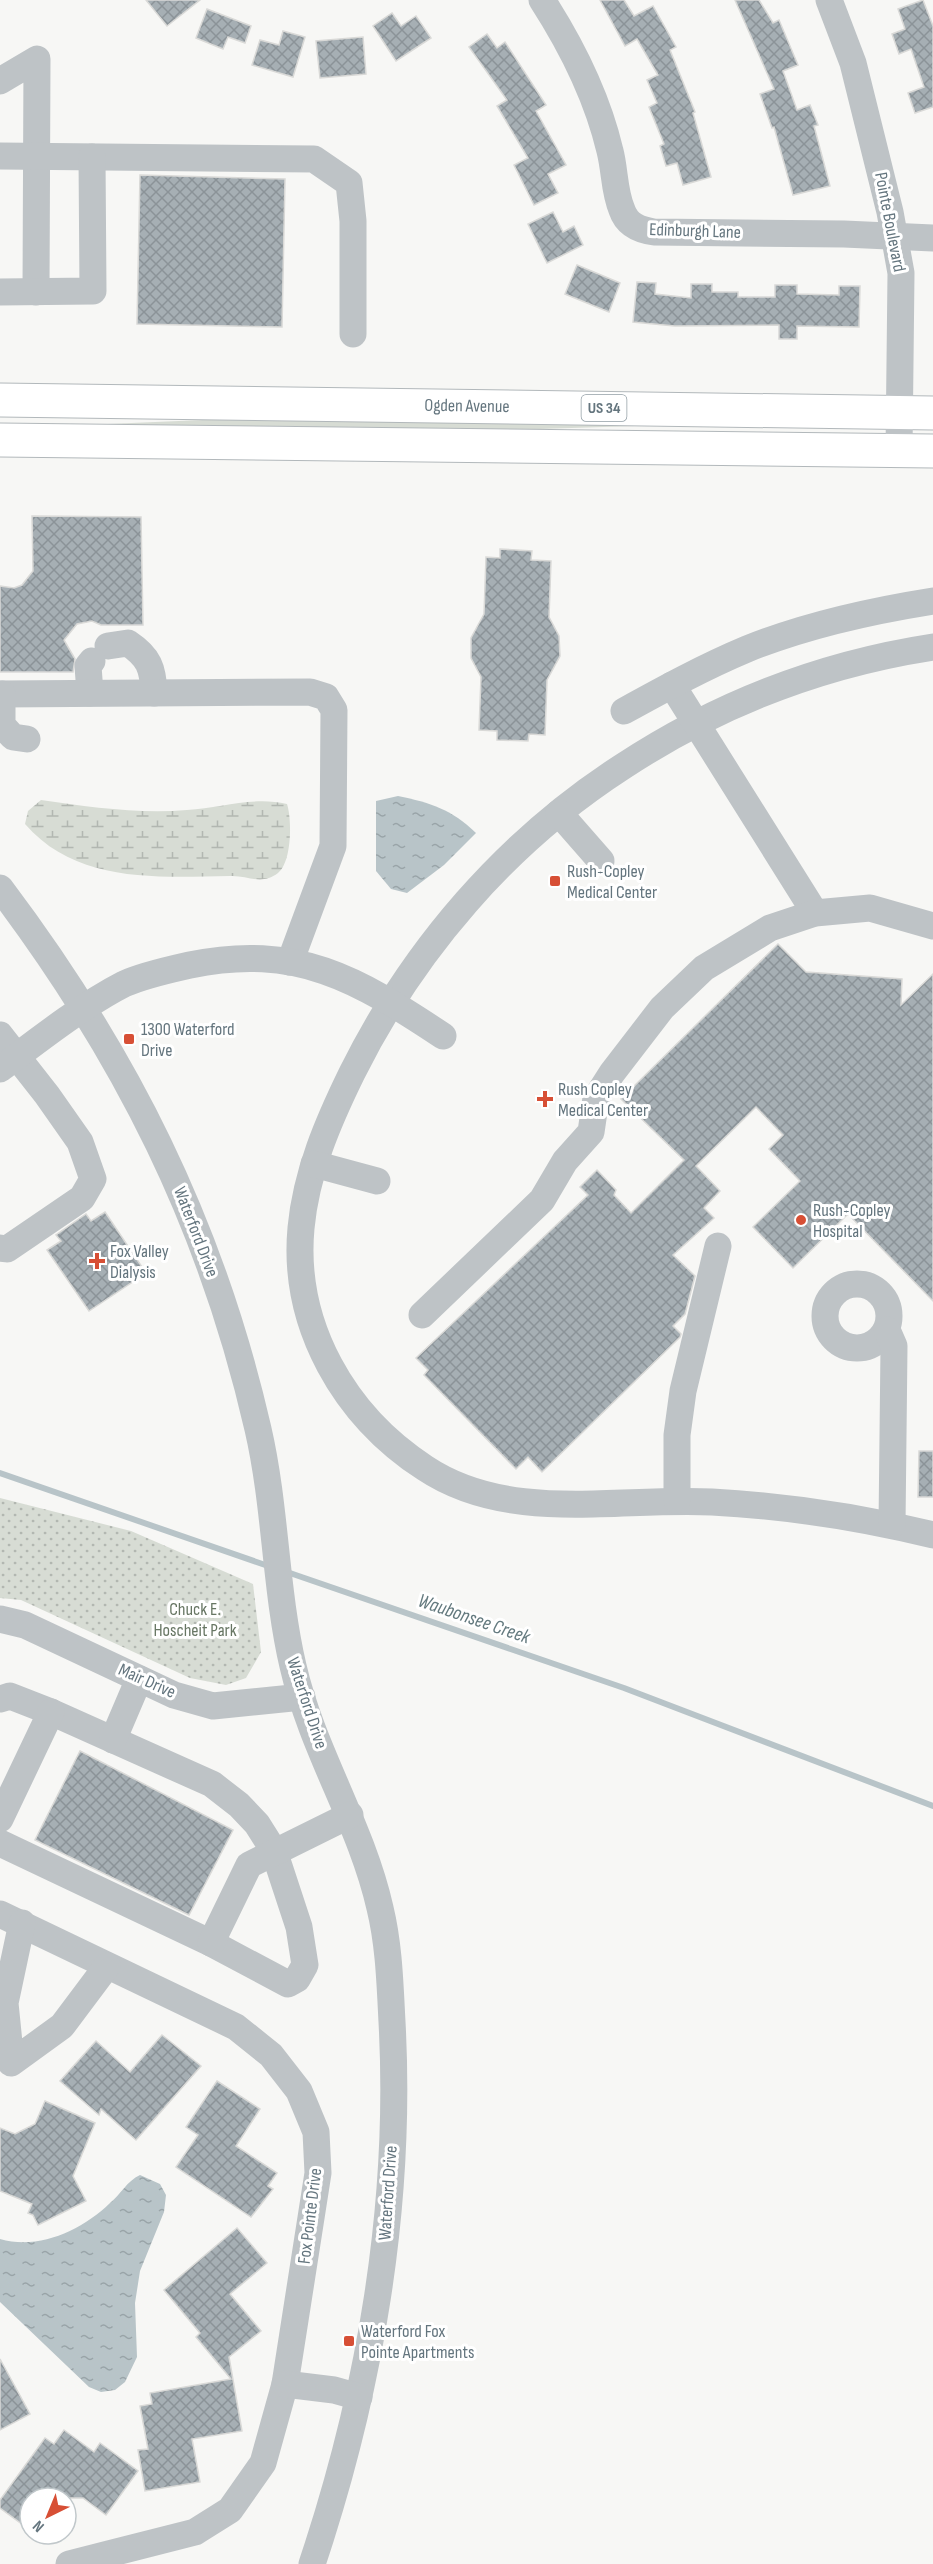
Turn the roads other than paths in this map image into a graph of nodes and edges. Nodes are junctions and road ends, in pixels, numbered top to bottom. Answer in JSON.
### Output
{"nodes":[{"id":1,"x":542,"y":0,"type":"edge"},
{"id":2,"x":829,"y":0,"type":"edge"},
{"id":3,"x":0,"y":81,"type":"edge"},
{"id":4,"x":0,"y":156,"type":"edge"},
{"id":5,"x":36,"y":157,"type":"junction"},
{"id":6,"x":92,"y":157,"type":"junction"},
{"id":7,"x":896,"y":236,"type":"junction"},
{"id":8,"x":933,"y":238,"type":"edge"},
{"id":9,"x":0,"y":292,"type":"edge"},
{"id":10,"x":36,"y":292,"type":"junction"},
{"id":11,"x":353,"y":334,"type":"dead end"},
{"id":12,"x":0,"y":400,"type":"edge"},
{"id":13,"x":900,"y":412,"type":"junction"},
{"id":14,"x":933,"y":413,"type":"edge"},
{"id":15,"x":0,"y":440,"type":"edge"},
{"id":16,"x":899,"y":451,"type":"junction"},
{"id":17,"x":933,"y":451,"type":"edge"},
{"id":18,"x":933,"y":601,"type":"edge"},
{"id":19,"x":864,"y":614,"type":"junction"},
{"id":20,"x":933,"y":647,"type":"edge"},
{"id":21,"x":874,"y":658,"type":"junction"},
{"id":22,"x":672,"y":685,"type":"junction"},
{"id":23,"x":90,"y":693,"type":"junction"},
{"id":24,"x":154,"y":693,"type":"junction"},
{"id":25,"x":1,"y":694,"type":"edge"},
{"id":26,"x":624,"y":711,"type":"dead end"},
{"id":27,"x":696,"y":723,"type":"junction"},
{"id":28,"x":27,"y":739,"type":"dead end"},
{"id":29,"x":560,"y":813,"type":"junction"},
{"id":30,"x":601,"y":861,"type":"dead end"},
{"id":31,"x":0,"y":888,"type":"edge"},
{"id":32,"x":815,"y":913,"type":"junction"},
{"id":33,"x":933,"y":926,"type":"edge"},
{"id":34,"x":290,"y":962,"type":"junction"},
{"id":35,"x":390,"y":1001,"type":"junction"},
{"id":36,"x":85,"y":1007,"type":"junction"},
{"id":37,"x":0,"y":1035,"type":"edge"},
{"id":38,"x":443,"y":1036,"type":"dead end"},
{"id":39,"x":8,"y":1063,"type":"edge"},
{"id":40,"x":314,"y":1164,"type":"junction"},
{"id":41,"x":376,"y":1181,"type":"dead end"},
{"id":42,"x":718,"y":1246,"type":"dead end"},
{"id":43,"x":0,"y":1248,"type":"edge"},
{"id":44,"x":422,"y":1315,"type":"dead end"},
{"id":45,"x":887,"y":1330,"type":"dead end"},
{"id":46,"x":677,"y":1500,"type":"junction"},
{"id":47,"x":892,"y":1525,"type":"junction"},
{"id":48,"x":933,"y":1534,"type":"edge"},
{"id":49,"x":0,"y":1619,"type":"edge"},
{"id":50,"x":139,"y":1679,"type":"junction"},
{"id":51,"x":302,"y":1697,"type":"junction"},
{"id":52,"x":0,"y":1699,"type":"edge"},
{"id":53,"x":51,"y":1712,"type":"junction"},
{"id":54,"x":113,"y":1740,"type":"junction"},
{"id":55,"x":350,"y":1815,"type":"junction"},
{"id":56,"x":0,"y":1819,"type":"edge"},
{"id":57,"x":0,"y":1843,"type":"edge"},
{"id":58,"x":274,"y":1851,"type":"junction"},
{"id":59,"x":11,"y":1918,"type":"edge"},
{"id":60,"x":211,"y":1943,"type":"junction"},
{"id":61,"x":107,"y":1966,"type":"junction"},
{"id":62,"x":285,"y":2384,"type":"junction"},
{"id":63,"x":359,"y":2397,"type":"junction"},
{"id":64,"x":69,"y":2564,"type":"edge"},
{"id":65,"x":312,"y":2564,"type":"edge"}],
"edges":[{"from":1,"to":7,"type":"street","name":"Edinburgh Lane"},
{"from":2,"to":7,"type":"street","name":"Pointe Boulevard"},
{"from":3,"to":5,"type":"street"},
{"from":4,"to":5,"type":"street"},
{"from":5,"to":6,"type":"street"},
{"from":5,"to":10,"type":"street"},
{"from":6,"to":10,"type":"street"},
{"from":6,"to":11,"type":"street"},
{"from":7,"to":8,"type":"street","name":"Edinburgh Lane"},
{"from":7,"to":13,"type":"street","name":"Pointe Boulevard"},
{"from":9,"to":10,"type":"street"},
{"from":12,"to":13,"type":"main road","name":"Ogden Avenue","number":"US 34"},
{"from":13,"to":14,"type":"main road","name":"Ogden Avenue","number":"US 34"},
{"from":13,"to":16,"type":"street","name":"Pointe Boulevard"},
{"from":15,"to":16,"type":"main road","number":"US 34"},
{"from":16,"to":17,"type":"main road","number":"US 34"},
{"from":18,"to":19,"type":"street"},
{"from":19,"to":21,"type":"street"},
{"from":19,"to":22,"type":"street"},
{"from":20,"to":21,"type":"street"},
{"from":21,"to":27,"type":"street"},
{"from":22,"to":26,"type":"street"},
{"from":22,"to":27,"type":"street"},
{"from":23,"to":24,"type":"street"},
{"from":23,"to":24,"type":"street"},
{"from":23,"to":25,"type":"street"},
{"from":24,"to":34,"type":"street"},
{"from":25,"to":28,"type":"street"},
{"from":27,"to":29,"type":"street"},
{"from":27,"to":32,"type":"street"},
{"from":29,"to":30,"type":"street"},
{"from":29,"to":35,"type":"street"},
{"from":31,"to":36,"type":"street","name":"Waterford Drive"},
{"from":32,"to":33,"type":"street"},
{"from":32,"to":44,"type":"street"},
{"from":34,"to":35,"type":"street"},
{"from":34,"to":36,"type":"street"},
{"from":35,"to":38,"type":"street"},
{"from":35,"to":40,"type":"street"},
{"from":36,"to":39,"type":"street"},
{"from":36,"to":51,"type":"street","name":"Waterford Drive"},
{"from":37,"to":39,"type":"street"},
{"from":39,"to":43,"type":"street"},
{"from":40,"to":41,"type":"street"},
{"from":40,"to":46,"type":"street"},
{"from":42,"to":46,"type":"street"},
{"from":45,"to":47,"type":"street"},
{"from":46,"to":47,"type":"street"},
{"from":47,"to":48,"type":"street"},
{"from":49,"to":50,"type":"street","name":"Mair Drive"},
{"from":50,"to":51,"type":"street","name":"Mair Drive"},
{"from":50,"to":54,"type":"street"},
{"from":51,"to":55,"type":"street","name":"Waterford Drive"},
{"from":52,"to":53,"type":"street"},
{"from":53,"to":54,"type":"street"},
{"from":53,"to":56,"type":"street"},
{"from":54,"to":58,"type":"street"},
{"from":55,"to":58,"type":"street"},
{"from":55,"to":63,"type":"street","name":"Waterford Drive"},
{"from":57,"to":60,"type":"street"},
{"from":58,"to":60,"type":"street"},
{"from":58,"to":60,"type":"street"},
{"from":59,"to":61,"type":"street","name":"Fox Pointe Drive"},
{"from":59,"to":61,"type":"street"},
{"from":61,"to":62,"type":"street","name":"Fox Pointe Drive"},
{"from":62,"to":63,"type":"street"},
{"from":62,"to":64,"type":"street","name":"Fox Pointe Drive"},
{"from":63,"to":65,"type":"street","name":"Waterford Drive"}]}
